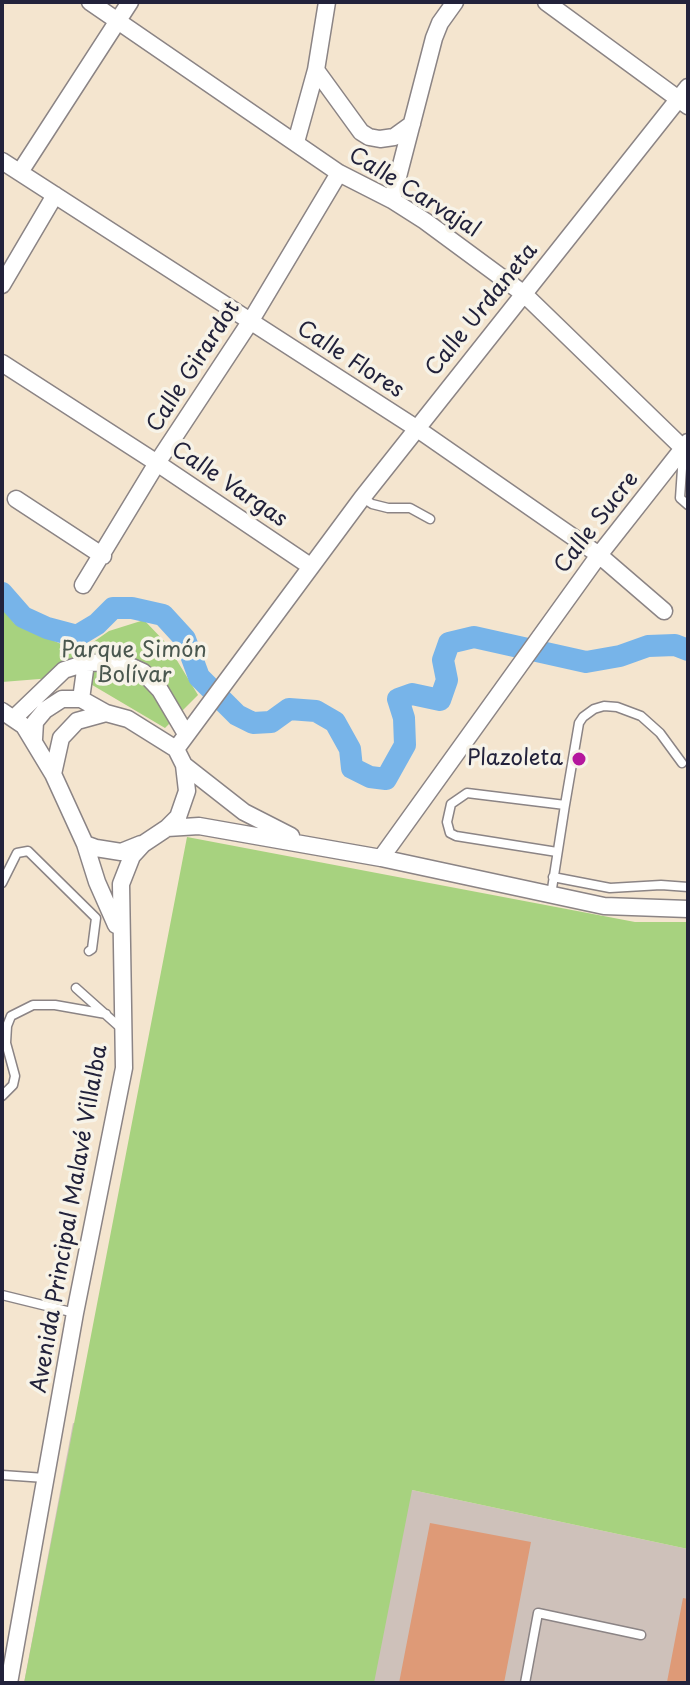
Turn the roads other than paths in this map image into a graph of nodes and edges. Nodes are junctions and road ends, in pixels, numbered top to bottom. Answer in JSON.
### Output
{"nodes":[{"id":1,"x":90,"y":2,"type":"edge"},
{"id":2,"x":130,"y":2,"type":"edge"},
{"id":3,"x":327,"y":2,"type":"edge"},
{"id":4,"x":455,"y":2,"type":"edge"},
{"id":5,"x":546,"y":2,"type":"edge"},
{"id":6,"x":118,"y":21,"type":"junction"},
{"id":7,"x":316,"y":70,"type":"junction"},
{"id":8,"x":685,"y":97,"type":"edge"},
{"id":9,"x":412,"y":124,"type":"junction"},
{"id":10,"x":296,"y":142,"type":"junction"},
{"id":11,"x":2,"y":161,"type":"edge"},
{"id":12,"x":20,"y":172,"type":"junction"},
{"id":13,"x":339,"y":173,"type":"junction"},
{"id":14,"x":55,"y":195,"type":"junction"},
{"id":15,"x":392,"y":200,"type":"junction"},
{"id":16,"x":2,"y":285,"type":"edge"},
{"id":17,"x":524,"y":294,"type":"junction"},
{"id":18,"x":250,"y":322,"type":"junction"},
{"id":19,"x":2,"y":363,"type":"edge"},
{"id":20,"x":416,"y":428,"type":"junction"},
{"id":21,"x":686,"y":448,"type":"edge"},
{"id":22,"x":157,"y":463,"type":"junction"},
{"id":23,"x":362,"y":498,"type":"junction"},
{"id":24,"x":16,"y":499,"type":"dead end"},
{"id":25,"x":688,"y":505,"type":"edge"},
{"id":26,"x":430,"y":519,"type":"dead end"},
{"id":27,"x":599,"y":555,"type":"junction"},
{"id":28,"x":103,"y":556,"type":"junction"},
{"id":29,"x":310,"y":566,"type":"junction"},
{"id":30,"x":83,"y":585,"type":"dead end"},
{"id":31,"x":664,"y":611,"type":"dead end"},
{"id":32,"x":86,"y":663,"type":"junction"},
{"id":33,"x":81,"y":699,"type":"junction"},
{"id":34,"x":106,"y":713,"type":"junction"},
{"id":35,"x":8,"y":714,"type":"edge"},
{"id":36,"x":189,"y":731,"type":"junction"},
{"id":37,"x":34,"y":739,"type":"junction"},
{"id":38,"x":176,"y":749,"type":"junction"},
{"id":39,"x":682,"y":763,"type":"dead end"},
{"id":40,"x":184,"y":765,"type":"junction"},
{"id":41,"x":53,"y":774,"type":"junction"},
{"id":42,"x":565,"y":805,"type":"junction"},
{"id":43,"x":167,"y":828,"type":"junction"},
{"id":44,"x":85,"y":844,"type":"junction"},
{"id":45,"x":143,"y":844,"type":"junction"},
{"id":46,"x":307,"y":844,"type":"junction"},
{"id":47,"x":557,"y":852,"type":"junction"},
{"id":48,"x":381,"y":858,"type":"junction"},
{"id":49,"x":553,"y":877,"type":"junction"},
{"id":50,"x":2,"y":883,"type":"edge"},
{"id":51,"x":688,"y":887,"type":"edge"},
{"id":52,"x":551,"y":895,"type":"junction"},
{"id":53,"x":688,"y":909,"type":"edge"},
{"id":54,"x":120,"y":935,"type":"junction"},
{"id":55,"x":89,"y":951,"type":"dead end"},
{"id":56,"x":76,"y":988,"type":"dead end"},
{"id":57,"x":106,"y":1014,"type":"junction"},
{"id":58,"x":125,"y":1032,"type":"junction"},
{"id":59,"x":2,"y":1096,"type":"edge"},
{"id":60,"x":2,"y":1295,"type":"edge"},
{"id":61,"x":75,"y":1313,"type":"junction"},
{"id":62,"x":2,"y":1475,"type":"edge"},
{"id":63,"x":46,"y":1478,"type":"junction"},
{"id":64,"x":641,"y":1635,"type":"dead end"},
{"id":65,"x":9,"y":1683,"type":"edge"},
{"id":66,"x":525,"y":1683,"type":"edge"}],
"edges":[{"from":1,"to":6,"type":"street","name":"Calle Carvajal"},
{"from":2,"to":6,"type":"street"},
{"from":3,"to":7,"type":"street"},
{"from":4,"to":9,"type":"street"},
{"from":5,"to":8,"type":"street"},
{"from":6,"to":10,"type":"street","name":"Calle Carvajal"},
{"from":6,"to":12,"type":"street"},
{"from":7,"to":9,"type":"street"},
{"from":7,"to":10,"type":"street"},
{"from":8,"to":17,"type":"street","name":"Calle Urdaneta"},
{"from":9,"to":15,"type":"street"},
{"from":10,"to":13,"type":"street","name":"Calle Carvajal"},
{"from":11,"to":12,"type":"street","name":"Calle Flores"},
{"from":12,"to":14,"type":"street","name":"Calle Flores"},
{"from":13,"to":15,"type":"street","name":"Calle Carvajal"},
{"from":13,"to":18,"type":"street","name":"Calle Girardot"},
{"from":14,"to":16,"type":"street"},
{"from":14,"to":18,"type":"street","name":"Calle Flores"},
{"from":15,"to":17,"type":"street","name":"Calle Carvajal"},
{"from":17,"to":20,"type":"street","name":"Calle Urdaneta"},
{"from":17,"to":21,"type":"street","name":"Calle Carvajal"},
{"from":18,"to":20,"type":"street","name":"Calle Flores"},
{"from":18,"to":22,"type":"street","name":"Calle Girardot"},
{"from":19,"to":22,"type":"street","name":"Calle Vargas"},
{"from":20,"to":23,"type":"street","name":"Calle Urdaneta"},
{"from":20,"to":27,"type":"street","name":"Calle Flores"},
{"from":21,"to":25,"type":"lane"},
{"from":21,"to":27,"type":"street","name":"Calle Sucre"},
{"from":22,"to":28,"type":"street","name":"Calle Girardot"},
{"from":22,"to":29,"type":"street","name":"Calle Vargas"},
{"from":23,"to":26,"type":"lane"},
{"from":23,"to":29,"type":"street","name":"Calle Urdaneta"},
{"from":24,"to":28,"type":"street"},
{"from":27,"to":31,"type":"street","name":"Calle Flores"},
{"from":27,"to":48,"type":"street","name":"Calle Sucre"},
{"from":28,"to":30,"type":"street","name":"Calle Girardot"},
{"from":29,"to":36,"type":"street","name":"Calle Urdaneta"},
{"from":32,"to":33,"type":"street"},
{"from":32,"to":35,"type":"street"},
{"from":32,"to":36,"type":"street"},
{"from":33,"to":34,"type":"street"},
{"from":33,"to":37,"type":"street"},
{"from":34,"to":38,"type":"street"},
{"from":34,"to":41,"type":"street"},
{"from":35,"to":37,"type":"street"},
{"from":36,"to":38,"type":"street","name":"Calle Urdaneta"},
{"from":37,"to":41,"type":"street"},
{"from":38,"to":40,"type":"street"},
{"from":39,"to":42,"type":"lane"},
{"from":40,"to":43,"type":"street"},
{"from":40,"to":46,"type":"street"},
{"from":41,"to":44,"type":"street"},
{"from":42,"to":47,"type":"lane"},
{"from":42,"to":47,"type":"lane"},
{"from":43,"to":45,"type":"street","name":"Avenida Principal Malavé Villalba"},
{"from":43,"to":46,"type":"street"},
{"from":44,"to":45,"type":"street"},
{"from":44,"to":54,"type":"street"},
{"from":45,"to":54,"type":"street","name":"Avenida Principal Malavé Villalba"},
{"from":46,"to":48,"type":"street"},
{"from":47,"to":49,"type":"lane"},
{"from":48,"to":52,"type":"street"},
{"from":49,"to":51,"type":"lane"},
{"from":49,"to":52,"type":"lane"},
{"from":50,"to":55,"type":"lane"},
{"from":52,"to":53,"type":"street"},
{"from":54,"to":58,"type":"street","name":"Avenida Principal Malavé Villalba"},
{"from":56,"to":57,"type":"lane"},
{"from":57,"to":58,"type":"lane"},
{"from":57,"to":59,"type":"lane"},
{"from":58,"to":61,"type":"street","name":"Avenida Principal Malavé Villalba"},
{"from":60,"to":61,"type":"lane"},
{"from":61,"to":63,"type":"street","name":"Avenida Principal Malavé Villalba"},
{"from":62,"to":63,"type":"lane"},
{"from":63,"to":65,"type":"street","name":"Avenida Principal Malavé Villalba"},
{"from":64,"to":66,"type":"lane"}]}
